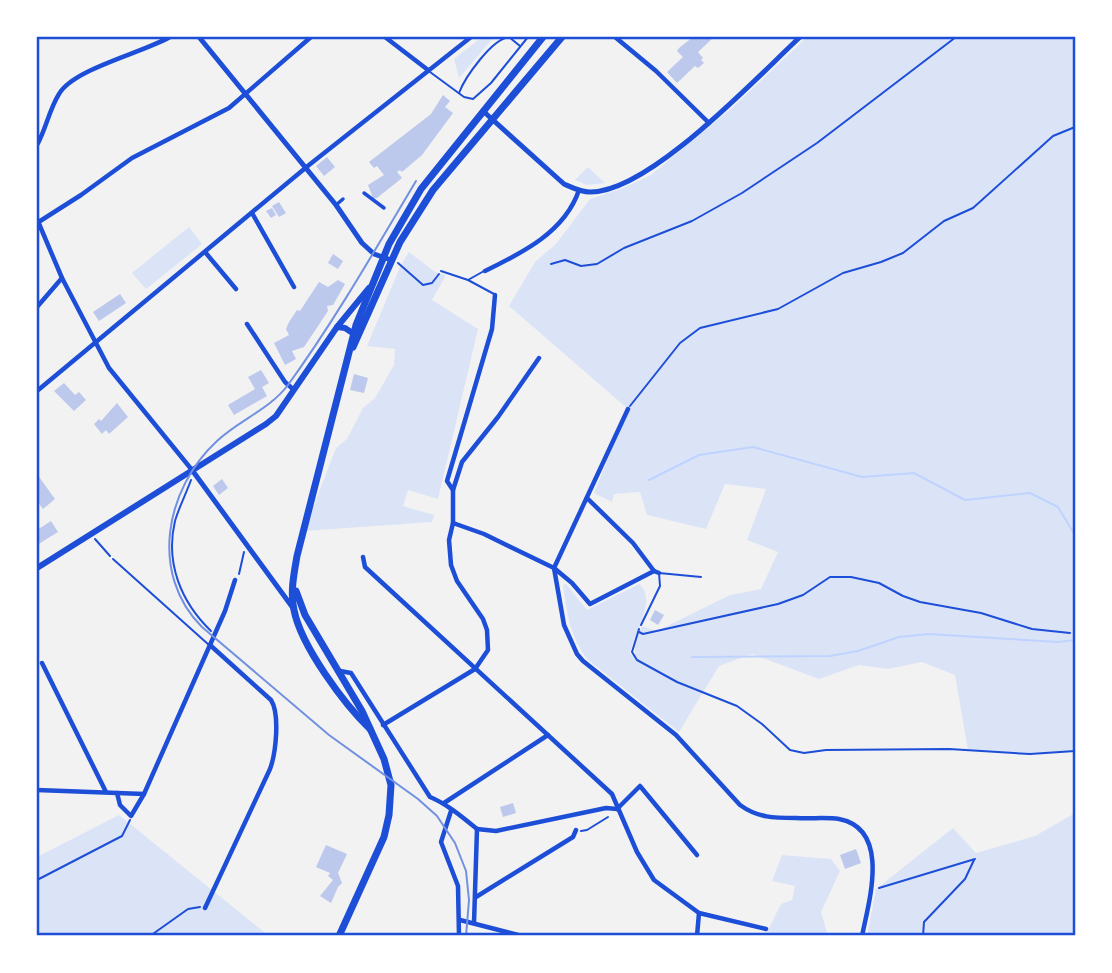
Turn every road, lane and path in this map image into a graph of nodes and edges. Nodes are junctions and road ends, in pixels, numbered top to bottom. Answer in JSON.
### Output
{"nodes":[{"id":1,"x":170,"y":37,"type":"edge"},
{"id":2,"x":199,"y":37,"type":"edge"},
{"id":3,"x":311,"y":37,"type":"edge"},
{"id":4,"x":385,"y":37,"type":"edge"},
{"id":5,"x":471,"y":37,"type":"edge"},
{"id":6,"x":528,"y":37,"type":"edge"},
{"id":7,"x":543,"y":37,"type":"edge"},
{"id":8,"x":562,"y":37,"type":"edge"},
{"id":9,"x":615,"y":37,"type":"edge"},
{"id":10,"x":800,"y":37,"type":"edge"},
{"id":11,"x":956,"y":37,"type":"edge"},
{"id":12,"x":521,"y":47,"type":"junction"},
{"id":13,"x":428,"y":70,"type":"junction"},
{"id":14,"x":459,"y":93,"type":"junction"},
{"id":15,"x":246,"y":94,"type":"junction"},
{"id":16,"x":483,"y":111,"type":"junction"},
{"id":17,"x":492,"y":120,"type":"junction"},
{"id":18,"x":709,"y":122,"type":"junction"},
{"id":19,"x":1075,"y":127,"type":"edge"},
{"id":20,"x":37,"y":145,"type":"edge"},
{"id":21,"x":305,"y":168,"type":"junction"},
{"id":22,"x":579,"y":190,"type":"junction"},
{"id":23,"x":364,"y":193,"type":"dead end"},
{"id":24,"x":343,"y":199,"type":"dead end"},
{"id":25,"x":335,"y":205,"type":"junction"},
{"id":26,"x":384,"y":208,"type":"dead end"},
{"id":27,"x":251,"y":214,"type":"junction"},
{"id":28,"x":37,"y":222,"type":"edge"},
{"id":29,"x":205,"y":252,"type":"junction"},
{"id":30,"x":387,"y":259,"type":"junction"},
{"id":31,"x":551,"y":264,"type":"dead end"},
{"id":32,"x":441,"y":271,"type":"joint"},
{"id":33,"x":485,"y":271,"type":"joint"},
{"id":34,"x":62,"y":278,"type":"junction"},
{"id":35,"x":468,"y":280,"type":"junction"},
{"id":36,"x":294,"y":286,"type":"dead end"},
{"id":37,"x":370,"y":287,"type":"junction"},
{"id":38,"x":236,"y":289,"type":"dead end"},
{"id":39,"x":495,"y":295,"type":"joint"},
{"id":40,"x":374,"y":301,"type":"junction"},
{"id":41,"x":37,"y":307,"type":"edge"},
{"id":42,"x":361,"y":310,"type":"junction"},
{"id":43,"x":345,"y":318,"type":"junction"},
{"id":44,"x":247,"y":324,"type":"dead end"},
{"id":45,"x":337,"y":327,"type":"junction"},
{"id":46,"x":354,"y":334,"type":"junction"},
{"id":47,"x":95,"y":343,"type":"junction"},
{"id":48,"x":350,"y":354,"type":"junction"},
{"id":49,"x":539,"y":358,"type":"dead end"},
{"id":50,"x":294,"y":390,"type":"junction"},
{"id":51,"x":37,"y":391,"type":"edge"},
{"id":52,"x":628,"y":409,"type":"joint"},
{"id":53,"x":192,"y":470,"type":"junction"},
{"id":54,"x":189,"y":486,"type":"dead end"},
{"id":55,"x":453,"y":490,"type":"junction"},
{"id":56,"x":587,"y":498,"type":"junction"},
{"id":57,"x":453,"y":523,"type":"junction"},
{"id":58,"x":90,"y":533,"type":"junction"},
{"id":59,"x":246,"y":544,"type":"junction"},
{"id":60,"x":363,"y":557,"type":"dead end"},
{"id":61,"x":113,"y":559,"type":"joint"},
{"id":62,"x":37,"y":566,"type":"edge"},
{"id":63,"x":554,"y":568,"type":"junction"},
{"id":64,"x":657,"y":572,"type":"junction"},
{"id":65,"x":701,"y":576,"type":"dead end"},
{"id":66,"x":235,"y":580,"type":"joint"},
{"id":67,"x":293,"y":580,"type":"junction"},
{"id":68,"x":293,"y":608,"type":"junction"},
{"id":69,"x":641,"y":625,"type":"joint"},
{"id":70,"x":313,"y":629,"type":"junction"},
{"id":71,"x":638,"y":632,"type":"junction"},
{"id":72,"x":1070,"y":633,"type":"dead end"},
{"id":73,"x":214,"y":634,"type":"junction"},
{"id":74,"x":210,"y":645,"type":"junction"},
{"id":75,"x":42,"y":663,"type":"dead end"},
{"id":76,"x":475,"y":669,"type":"junction"},
{"id":77,"x":340,"y":671,"type":"junction"},
{"id":78,"x":383,"y":725,"type":"junction"},
{"id":79,"x":370,"y":729,"type":"junction"},
{"id":80,"x":548,"y":735,"type":"junction"},
{"id":81,"x":1075,"y":751,"type":"edge"},
{"id":82,"x":37,"y":790,"type":"edge"},
{"id":83,"x":106,"y":792,"type":"junction"},
{"id":84,"x":117,"y":793,"type":"junction"},
{"id":85,"x":144,"y":794,"type":"junction"},
{"id":86,"x":444,"y":803,"type":"junction"},
{"id":87,"x":617,"y":809,"type":"junction"},
{"id":88,"x":451,"y":811,"type":"junction"},
{"id":89,"x":131,"y":816,"type":"junction"},
{"id":90,"x":608,"y":817,"type":"dead end"},
{"id":91,"x":477,"y":829,"type":"junction"},
{"id":92,"x":576,"y":830,"type":"joint"},
{"id":93,"x":697,"y":855,"type":"dead end"},
{"id":94,"x":37,"y":880,"type":"edge"},
{"id":95,"x":871,"y":889,"type":"junction"},
{"id":96,"x":476,"y":897,"type":"junction"},
{"id":97,"x":205,"y":908,"type":"joint"},
{"id":98,"x":699,"y":913,"type":"junction"},
{"id":99,"x":460,"y":920,"type":"junction"},
{"id":100,"x":474,"y":923,"type":"junction"},
{"id":101,"x":766,"y":929,"type":"dead end"},
{"id":102,"x":150,"y":936,"type":"edge"},
{"id":103,"x":339,"y":936,"type":"edge"},
{"id":104,"x":459,"y":936,"type":"edge"},
{"id":105,"x":522,"y":936,"type":"edge"},
{"id":106,"x":697,"y":936,"type":"edge"},
{"id":107,"x":862,"y":936,"type":"edge"},
{"id":108,"x":923,"y":936,"type":"edge"}],
"edges":[{"from":1,"to":20,"type":"street"},
{"from":2,"to":15,"type":"street"},
{"from":3,"to":15,"type":"street"},
{"from":4,"to":13,"type":"street"},
{"from":5,"to":13,"type":"street"},
{"from":6,"to":12,"type":"lane"},
{"from":7,"to":16,"type":"main road"},
{"from":8,"to":17,"type":"main road"},
{"from":9,"to":18,"type":"street"},
{"from":10,"to":18,"type":"street"},
{"from":11,"to":31,"type":"path"},
{"from":12,"to":14,"type":"lane"},
{"from":12,"to":14,"type":"lane"},
{"from":13,"to":14,"type":"lane"},
{"from":13,"to":21,"type":"street"},
{"from":15,"to":21,"type":"street"},
{"from":15,"to":28,"type":"street"},
{"from":16,"to":17,"type":"street"},
{"from":16,"to":30,"type":"main road"},
{"from":17,"to":22,"type":"street"},
{"from":17,"to":30,"type":"main road"},
{"from":18,"to":22,"type":"street"},
{"from":19,"to":52,"type":"path"},
{"from":21,"to":25,"type":"street"},
{"from":21,"to":27,"type":"street"},
{"from":22,"to":33,"type":"street"},
{"from":23,"to":26,"type":"street"},
{"from":24,"to":25,"type":"street"},
{"from":25,"to":30,"type":"street"},
{"from":27,"to":29,"type":"street"},
{"from":27,"to":36,"type":"street"},
{"from":28,"to":34,"type":"street"},
{"from":29,"to":38,"type":"street"},
{"from":29,"to":47,"type":"street"},
{"from":30,"to":32,"type":"path"},
{"from":30,"to":37,"type":"main road"},
{"from":30,"to":40,"type":"main road"},
{"from":32,"to":35,"type":"lane"},
{"from":33,"to":35,"type":"lane"},
{"from":34,"to":41,"type":"street"},
{"from":34,"to":47,"type":"street"},
{"from":35,"to":39,"type":"lane"},
{"from":37,"to":42,"type":"main road"},
{"from":37,"to":43,"type":"main road"},
{"from":39,"to":55,"type":"street"},
{"from":40,"to":42,"type":"main road"},
{"from":40,"to":48,"type":"main road"},
{"from":42,"to":43,"type":"main road"},
{"from":42,"to":46,"type":"main road"},
{"from":43,"to":45,"type":"main road"},
{"from":44,"to":50,"type":"street"},
{"from":45,"to":46,"type":"main road"},
{"from":45,"to":50,"type":"main road"},
{"from":46,"to":48,"type":"main road"},
{"from":47,"to":51,"type":"street"},
{"from":47,"to":53,"type":"street"},
{"from":48,"to":67,"type":"main road"},
{"from":49,"to":55,"type":"street"},
{"from":50,"to":53,"type":"main road"},
{"from":52,"to":56,"type":"street"},
{"from":53,"to":58,"type":"main road"},
{"from":53,"to":59,"type":"street"},
{"from":54,"to":73,"type":"path"},
{"from":55,"to":57,"type":"street"},
{"from":56,"to":63,"type":"street"},
{"from":56,"to":64,"type":"street"},
{"from":57,"to":63,"type":"street"},
{"from":57,"to":76,"type":"street"},
{"from":58,"to":61,"type":"path"},
{"from":58,"to":62,"type":"main road"},
{"from":59,"to":66,"type":"path"},
{"from":59,"to":68,"type":"street"},
{"from":60,"to":76,"type":"street"},
{"from":61,"to":74,"type":"lane"},
{"from":63,"to":64,"type":"street"},
{"from":63,"to":95,"type":"street"},
{"from":64,"to":65,"type":"lane"},
{"from":64,"to":69,"type":"lane"},
{"from":66,"to":73,"type":"street"},
{"from":67,"to":68,"type":"main road"},
{"from":67,"to":70,"type":"main road"},
{"from":68,"to":70,"type":"main road"},
{"from":68,"to":79,"type":"main road"},
{"from":69,"to":71,"type":"path"},
{"from":70,"to":77,"type":"main road"},
{"from":71,"to":72,"type":"path"},
{"from":71,"to":81,"type":"path"},
{"from":73,"to":74,"type":"street"},
{"from":74,"to":85,"type":"street"},
{"from":74,"to":97,"type":"street"},
{"from":75,"to":83,"type":"street"},
{"from":76,"to":78,"type":"street"},
{"from":76,"to":80,"type":"street"},
{"from":77,"to":78,"type":"street"},
{"from":77,"to":79,"type":"main road"},
{"from":78,"to":86,"type":"street"},
{"from":79,"to":103,"type":"main road"},
{"from":80,"to":86,"type":"street"},
{"from":80,"to":87,"type":"street"},
{"from":82,"to":83,"type":"street"},
{"from":83,"to":84,"type":"street"},
{"from":84,"to":85,"type":"street"},
{"from":84,"to":89,"type":"street"},
{"from":85,"to":89,"type":"street"},
{"from":86,"to":88,"type":"street"},
{"from":87,"to":91,"type":"street"},
{"from":87,"to":93,"type":"street"},
{"from":87,"to":98,"type":"street"},
{"from":88,"to":91,"type":"street"},
{"from":88,"to":99,"type":"street"},
{"from":89,"to":94,"type":"path"},
{"from":90,"to":92,"type":"path"},
{"from":91,"to":96,"type":"street"},
{"from":92,"to":96,"type":"street"},
{"from":95,"to":107,"type":"street"},
{"from":95,"to":108,"type":"path"},
{"from":96,"to":100,"type":"street"},
{"from":97,"to":102,"type":"path"},
{"from":98,"to":101,"type":"street"},
{"from":98,"to":106,"type":"street"},
{"from":99,"to":100,"type":"street"},
{"from":99,"to":104,"type":"street"},
{"from":100,"to":105,"type":"street"}]}
